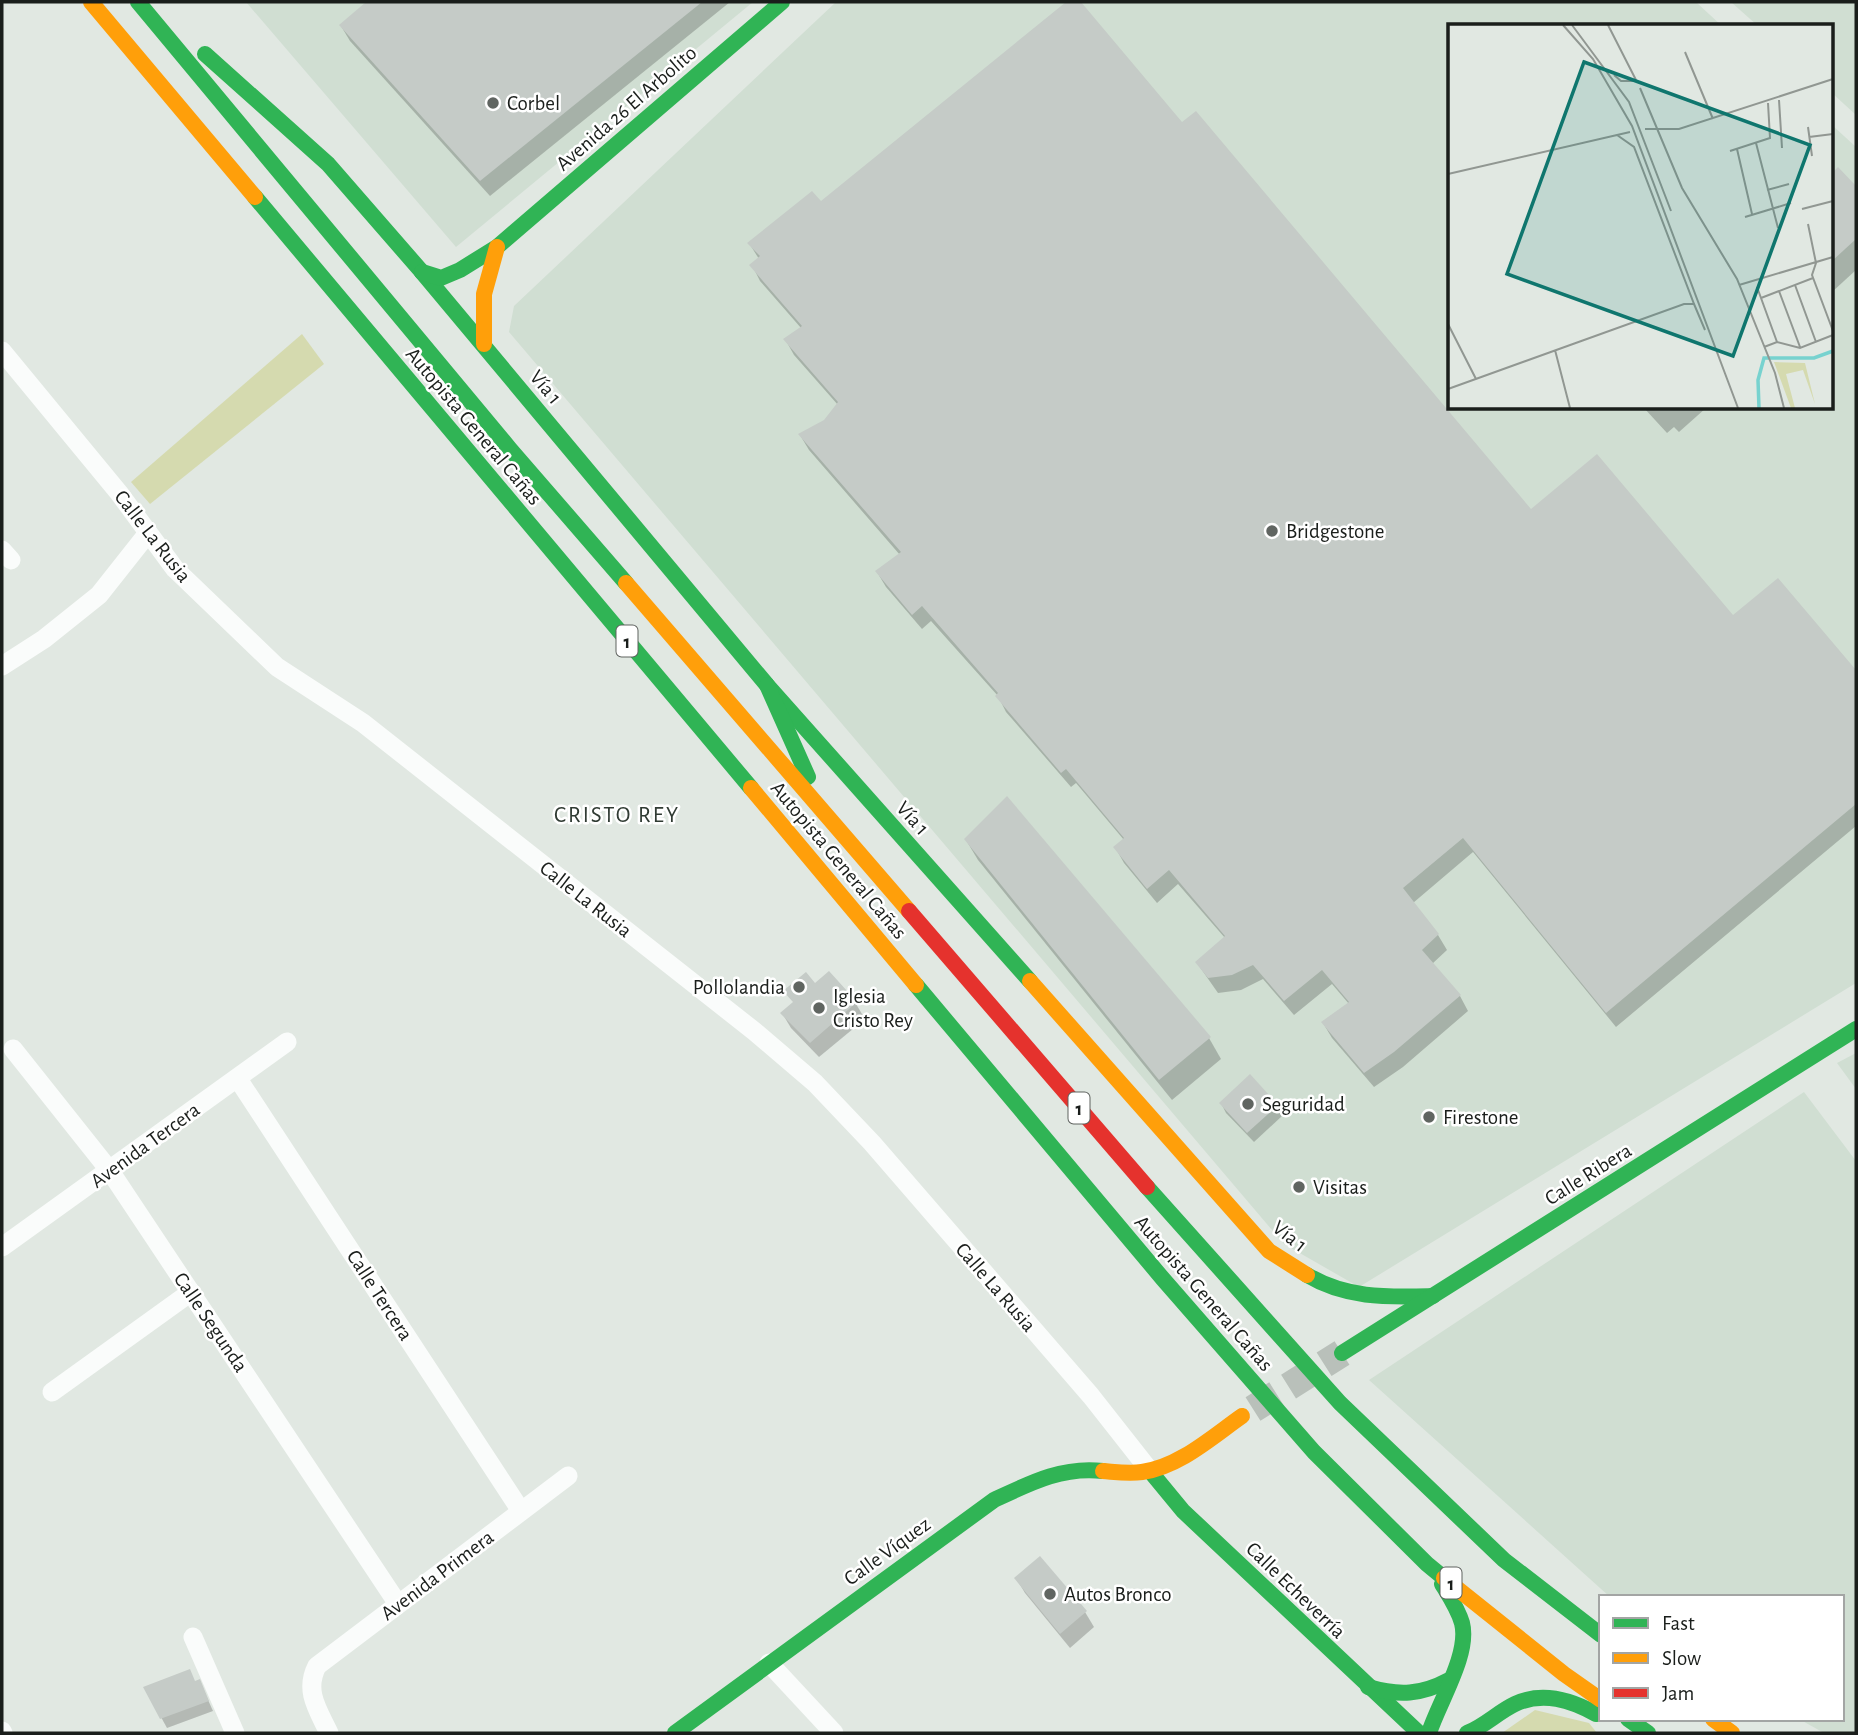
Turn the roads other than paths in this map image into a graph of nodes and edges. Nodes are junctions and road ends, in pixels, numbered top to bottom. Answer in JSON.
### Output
{"nodes":[{"id":1,"x":91,"y":2,"type":"edge"},
{"id":2,"x":138,"y":2,"type":"edge"},
{"id":3,"x":149,"y":2,"type":"edge"},
{"id":4,"x":782,"y":2,"type":"edge"},
{"id":5,"x":497,"y":247,"type":"junction"},
{"id":6,"x":422,"y":272,"type":"junction"},
{"id":7,"x":484,"y":344,"type":"junction"},
{"id":8,"x":2,"y":351,"type":"edge"},
{"id":9,"x":148,"y":533,"type":"junction"},
{"id":10,"x":2,"y":666,"type":"edge"},
{"id":11,"x":767,"y":685,"type":"junction"},
{"id":12,"x":822,"y":809,"type":"junction"},
{"id":13,"x":1856,"y":1030,"type":"edge"},
{"id":14,"x":287,"y":1042,"type":"dead end"},
{"id":15,"x":12,"y":1049,"type":"dead end"},
{"id":16,"x":238,"y":1079,"type":"junction"},
{"id":17,"x":110,"y":1171,"type":"junction"},
{"id":18,"x":2,"y":1247,"type":"edge"},
{"id":19,"x":191,"y":1292,"type":"junction"},
{"id":20,"x":1433,"y":1296,"type":"junction"},
{"id":21,"x":1342,"y":1353,"type":"tunnel mouth"},
{"id":22,"x":52,"y":1392,"type":"dead end"},
{"id":23,"x":1242,"y":1416,"type":"tunnel mouth"},
{"id":24,"x":1150,"y":1471,"type":"junction"},
{"id":25,"x":568,"y":1476,"type":"dead end"},
{"id":26,"x":521,"y":1511,"type":"junction"},
{"id":27,"x":1427,"y":1564,"type":"junction"},
{"id":28,"x":398,"y":1604,"type":"junction"},
{"id":29,"x":1599,"y":1633,"type":"edge"},
{"id":30,"x":193,"y":1637,"type":"dead end"},
{"id":31,"x":769,"y":1663,"type":"junction"},
{"id":32,"x":1450,"y":1680,"type":"junction"},
{"id":33,"x":1368,"y":1687,"type":"junction"},
{"id":34,"x":1599,"y":1699,"type":"edge"},
{"id":35,"x":1599,"y":1717,"type":"edge"},
{"id":36,"x":1605,"y":1721,"type":"edge"},
{"id":37,"x":1631,"y":1721,"type":"edge"},
{"id":38,"x":1716,"y":1721,"type":"edge"},
{"id":39,"x":1487,"y":1729,"type":"edge"},
{"id":40,"x":235,"y":1733,"type":"edge"},
{"id":41,"x":328,"y":1733,"type":"edge"},
{"id":42,"x":675,"y":1733,"type":"edge"},
{"id":43,"x":834,"y":1733,"type":"edge"},
{"id":44,"x":1419,"y":1733,"type":"edge"},
{"id":45,"x":1429,"y":1733,"type":"edge"},
{"id":46,"x":1467,"y":1733,"type":"edge"},
{"id":47,"x":1621,"y":1733,"type":"edge"},
{"id":48,"x":1648,"y":1733,"type":"edge"},
{"id":49,"x":1732,"y":1733,"type":"edge"}],
"edges":[{"from":1,"to":27,"type":"main road","name":"Autopista General Cañas","number":"1"},
{"from":2,"to":12,"type":"main road","name":"Autopista General Cañas","number":"1"},
{"from":3,"to":6,"type":"main road","name":"Vía 1"},
{"from":4,"to":5,"type":"main road","name":"Avenida 26 El Arbolito"},
{"from":5,"to":6,"type":"main road","name":"Avenida 26 El Arbolito"},
{"from":5,"to":7,"type":"main road"},
{"from":6,"to":7,"type":"main road","name":"Vía 1"},
{"from":7,"to":11,"type":"main road","name":"Vía 1"},
{"from":8,"to":9,"type":"street","name":"Calle La Rusia"},
{"from":9,"to":10,"type":"street"},
{"from":9,"to":24,"type":"street","name":"Calle La Rusia"},
{"from":11,"to":12,"type":"main road"},
{"from":11,"to":20,"type":"main road","name":"Vía 1"},
{"from":12,"to":29,"type":"main road","name":"Autopista General Cañas","number":"1"},
{"from":13,"to":20,"type":"main road","name":"Calle Ribera"},
{"from":14,"to":16,"type":"street","name":"Avenida Tercera"},
{"from":15,"to":17,"type":"street","name":"Calle Segunda"},
{"from":16,"to":17,"type":"street","name":"Avenida Tercera"},
{"from":16,"to":26,"type":"street","name":"Calle Tercera"},
{"from":17,"to":18,"type":"street","name":"Avenida Tercera"},
{"from":17,"to":19,"type":"street","name":"Calle Segunda"},
{"from":19,"to":22,"type":"street"},
{"from":19,"to":28,"type":"street","name":"Calle Segunda"},
{"from":20,"to":21,"type":"main road","name":"Calle Ribera"},
{"from":23,"to":24,"type":"main road"},
{"from":24,"to":31,"type":"main road","name":"Calle Víquez"},
{"from":24,"to":33,"type":"main road","name":"Calle Echeverría"},
{"from":25,"to":26,"type":"street","name":"Avenida Primera"},
{"from":26,"to":28,"type":"street","name":"Avenida Primera"},
{"from":27,"to":32,"type":"main road"},
{"from":27,"to":34,"type":"main road","name":"Autopista General Cañas","number":"1"},
{"from":28,"to":41,"type":"street","name":"Avenida Primera"},
{"from":30,"to":40,"type":"street"},
{"from":31,"to":42,"type":"main road","name":"Calle Víquez"},
{"from":31,"to":43,"type":"street"},
{"from":32,"to":33,"type":"main road"},
{"from":32,"to":45,"type":"main road"},
{"from":33,"to":44,"type":"main road","name":"Calle Echeverría"},
{"from":35,"to":39,"type":"main road"},
{"from":36,"to":47,"type":"main road"},
{"from":37,"to":48,"type":"main road"},
{"from":38,"to":49,"type":"main road"},
{"from":39,"to":46,"type":"main road"}]}
